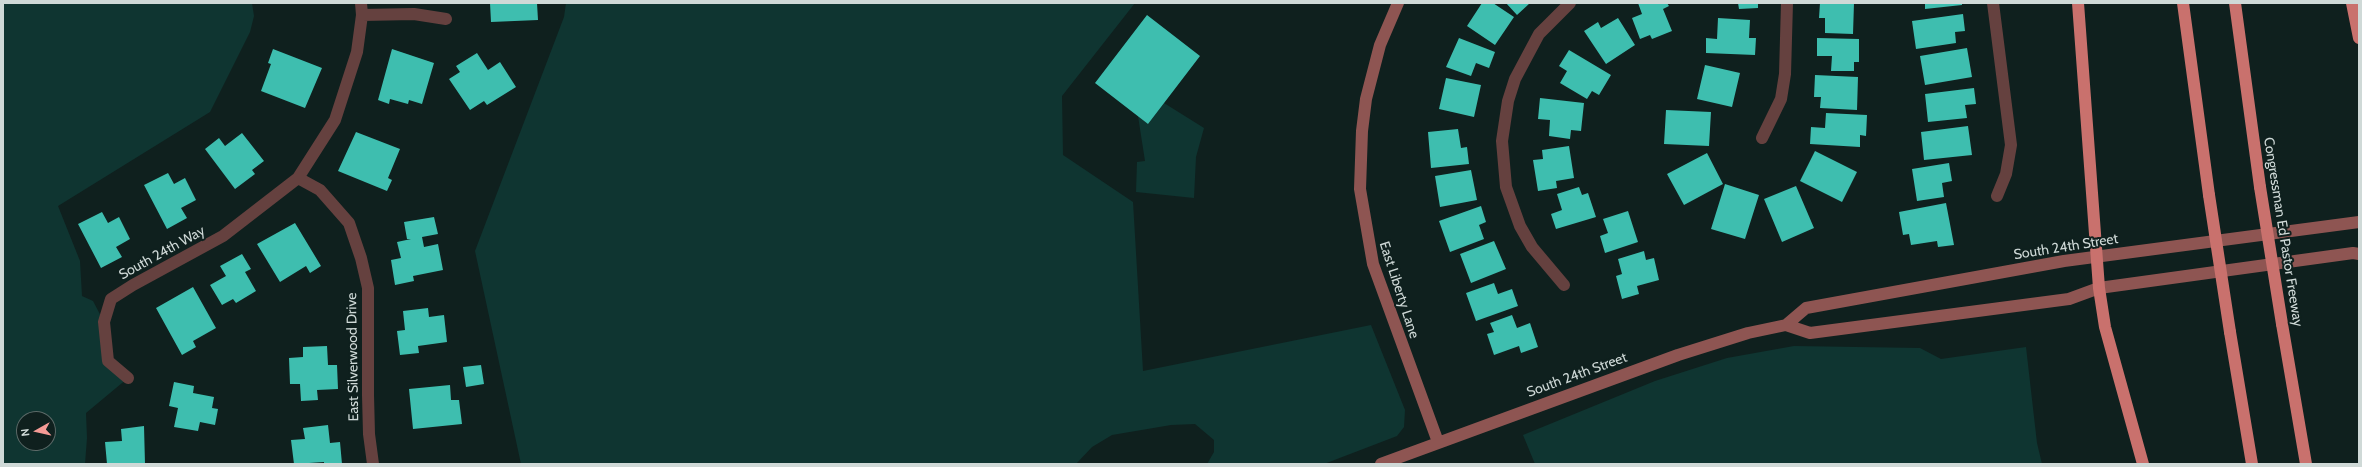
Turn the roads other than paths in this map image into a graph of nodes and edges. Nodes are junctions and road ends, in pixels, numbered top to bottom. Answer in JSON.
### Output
{"nodes":[{"id":1,"x":1398,"y":3,"type":"edge"},
{"id":2,"x":1570,"y":3,"type":"edge"},
{"id":3,"x":1787,"y":3,"type":"edge"},
{"id":4,"x":1993,"y":3,"type":"edge"},
{"id":5,"x":2078,"y":3,"type":"edge"},
{"id":6,"x":2183,"y":3,"type":"edge"},
{"id":7,"x":2235,"y":3,"type":"edge"},
{"id":8,"x":2352,"y":3,"type":"edge"},
{"id":9,"x":362,"y":9,"type":"edge"},
{"id":10,"x":446,"y":19,"type":"dead end"},
{"id":11,"x":2359,"y":38,"type":"edge"},
{"id":12,"x":1762,"y":138,"type":"dead end"},
{"id":13,"x":298,"y":178,"type":"junction"},
{"id":14,"x":1998,"y":196,"type":"dead end"},
{"id":15,"x":2359,"y":222,"type":"edge"},
{"id":16,"x":2359,"y":254,"type":"edge"},
{"id":17,"x":2096,"y":257,"type":"junction"},
{"id":18,"x":1564,"y":285,"type":"dead end"},
{"id":19,"x":2099,"y":288,"type":"junction"},
{"id":20,"x":1786,"y":325,"type":"junction"},
{"id":21,"x":128,"y":378,"type":"dead end"},
{"id":22,"x":1438,"y":442,"type":"junction"},
{"id":23,"x":373,"y":464,"type":"edge"},
{"id":24,"x":1381,"y":464,"type":"edge"},
{"id":25,"x":2143,"y":464,"type":"edge"},
{"id":26,"x":2252,"y":464,"type":"edge"},
{"id":27,"x":2306,"y":464,"type":"edge"}],
"edges":[{"from":1,"to":22,"type":"street","name":"East Liberty Lane"},
{"from":2,"to":18,"type":"street"},
{"from":3,"to":12,"type":"street"},
{"from":4,"to":14,"type":"street"},
{"from":5,"to":17,"type":"highway"},
{"from":6,"to":26,"type":"highway","bridge":true},
{"from":7,"to":27,"type":"highway","name":"Congressman Ed Pastor Freeway","bridge":true},
{"from":8,"to":11,"type":"highway"},
{"from":9,"to":10,"type":"street"},
{"from":9,"to":13,"type":"street"},
{"from":13,"to":21,"type":"street","name":"South 24th Way"},
{"from":13,"to":23,"type":"street","name":"East Silverwood Drive"},
{"from":15,"to":17,"type":"street","name":"South 24th Street"},
{"from":16,"to":19,"type":"street"},
{"from":17,"to":19,"type":"highway"},
{"from":17,"to":20,"type":"street","name":"South 24th Street"},
{"from":19,"to":20,"type":"street"},
{"from":19,"to":25,"type":"highway"},
{"from":20,"to":22,"type":"street","name":"South 24th Street"},
{"from":22,"to":24,"type":"street","name":"South 24th Street"}]}
